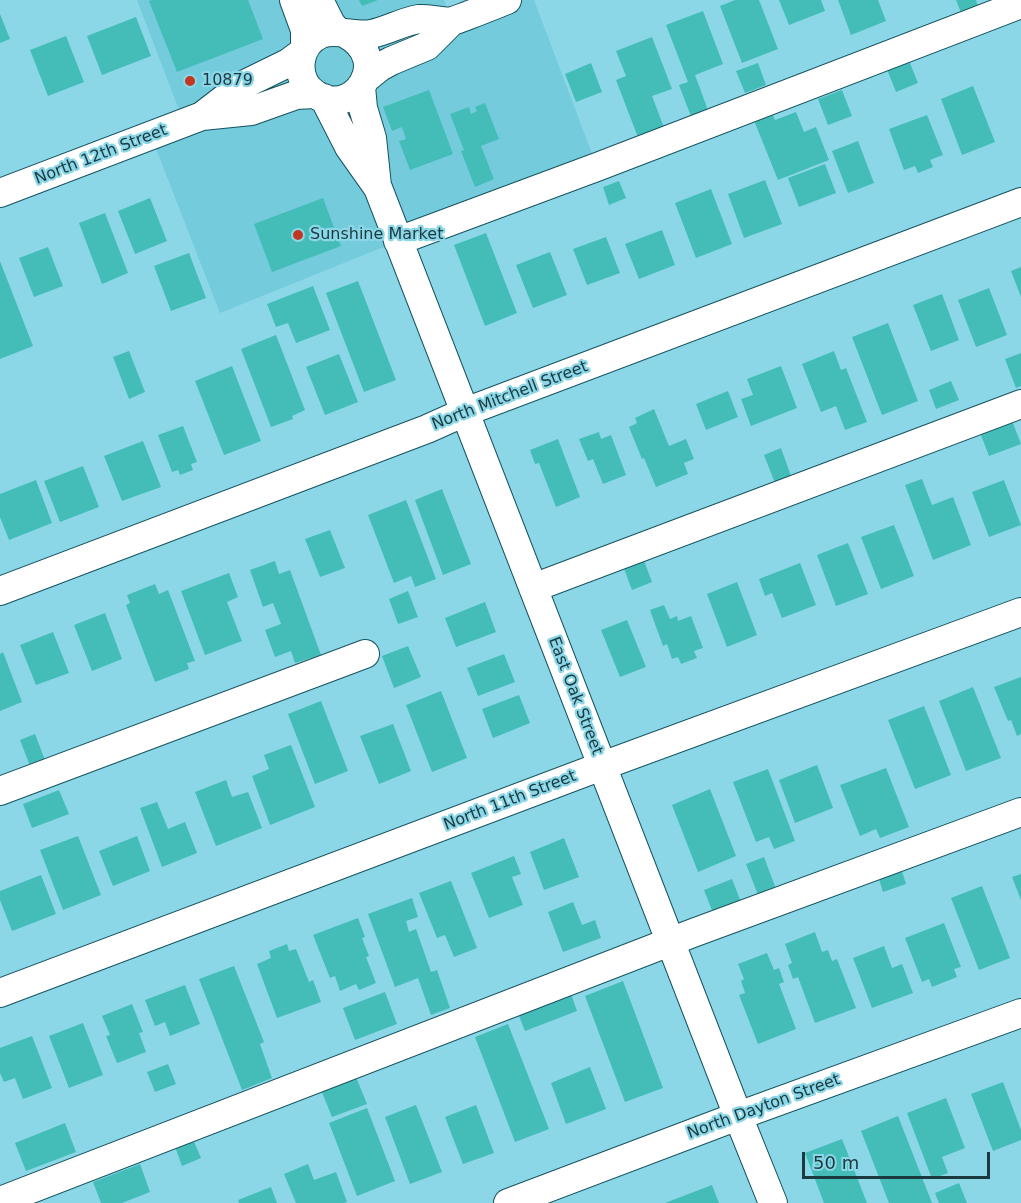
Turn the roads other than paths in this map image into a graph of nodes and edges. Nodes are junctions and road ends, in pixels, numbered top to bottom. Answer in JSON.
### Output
{"nodes":[{"id":1,"x":294,"y":0,"type":"edge"},
{"id":2,"x":319,"y":0,"type":"edge"},
{"id":3,"x":507,"y":0,"type":"edge"},
{"id":4,"x":1021,"y":4,"type":"edge"},
{"id":5,"x":452,"y":21,"type":"junction"},
{"id":6,"x":342,"y":33,"type":"junction"},
{"id":7,"x":304,"y":50,"type":"junction"},
{"id":8,"x":363,"y":83,"type":"junction"},
{"id":9,"x":319,"y":96,"type":"junction"},
{"id":10,"x":202,"y":116,"type":"junction"},
{"id":11,"x":378,"y":188,"type":"junction"},
{"id":12,"x":0,"y":193,"type":"edge"},
{"id":13,"x":1021,"y":202,"type":"edge"},
{"id":14,"x":398,"y":241,"type":"junction"},
{"id":15,"x":1021,"y":404,"type":"edge"},
{"id":16,"x":465,"y":412,"type":"junction"},
{"id":17,"x":533,"y":588,"type":"junction"},
{"id":18,"x":0,"y":591,"type":"edge"},
{"id":19,"x":1021,"y":612,"type":"edge"},
{"id":20,"x":365,"y":654,"type":"dead end"},
{"id":21,"x":602,"y":766,"type":"junction"},
{"id":22,"x":0,"y":791,"type":"edge"},
{"id":23,"x":1021,"y":812,"type":"edge"},
{"id":24,"x":670,"y":942,"type":"junction"},
{"id":25,"x":0,"y":993,"type":"edge"},
{"id":26,"x":1021,"y":1013,"type":"edge"},
{"id":27,"x":738,"y":1116,"type":"junction"},
{"id":28,"x":0,"y":1201,"type":"edge"},
{"id":29,"x":508,"y":1203,"type":"edge"},
{"id":30,"x":773,"y":1203,"type":"edge"}],
"edges":[{"from":1,"to":7,"type":"street"},
{"from":2,"to":6,"type":"street"},
{"from":3,"to":5,"type":"street","name":"North 12th Street"},
{"from":4,"to":14,"type":"street"},
{"from":5,"to":6,"type":"street","name":"North 12th Street"},
{"from":5,"to":8,"type":"street","name":"North 12th Street"},
{"from":6,"to":7,"type":"street","name":"North 12th Street"},
{"from":6,"to":8,"type":"street"},
{"from":7,"to":9,"type":"street"},
{"from":7,"to":10,"type":"street","name":"North 12th Street"},
{"from":8,"to":9,"type":"street","name":"North 12th Street"},
{"from":8,"to":11,"type":"street","name":"East Oak Street"},
{"from":9,"to":10,"type":"street","name":"North 12th Street"},
{"from":9,"to":11,"type":"street","name":"East Oak Street"},
{"from":10,"to":12,"type":"street","name":"North 12th Street"},
{"from":11,"to":14,"type":"street","name":"East Oak Street"},
{"from":13,"to":16,"type":"street","name":"North Mitchell Street"},
{"from":14,"to":16,"type":"street","name":"East Oak Street"},
{"from":15,"to":17,"type":"street"},
{"from":16,"to":17,"type":"street","name":"East Oak Street"},
{"from":16,"to":18,"type":"street","name":"North Mitchell Street"},
{"from":17,"to":21,"type":"street","name":"East Oak Street"},
{"from":19,"to":21,"type":"street","name":"North 11th Street"},
{"from":20,"to":22,"type":"street"},
{"from":21,"to":24,"type":"street","name":"East Oak Street"},
{"from":21,"to":25,"type":"street","name":"North 11th Street"},
{"from":23,"to":24,"type":"street"},
{"from":24,"to":27,"type":"street","name":"East Oak Street"},
{"from":24,"to":28,"type":"street"},
{"from":26,"to":27,"type":"street","name":"North Dayton Street"},
{"from":27,"to":29,"type":"street","name":"North Dayton Street"},
{"from":27,"to":30,"type":"street","name":"East Oak Street"}]}
